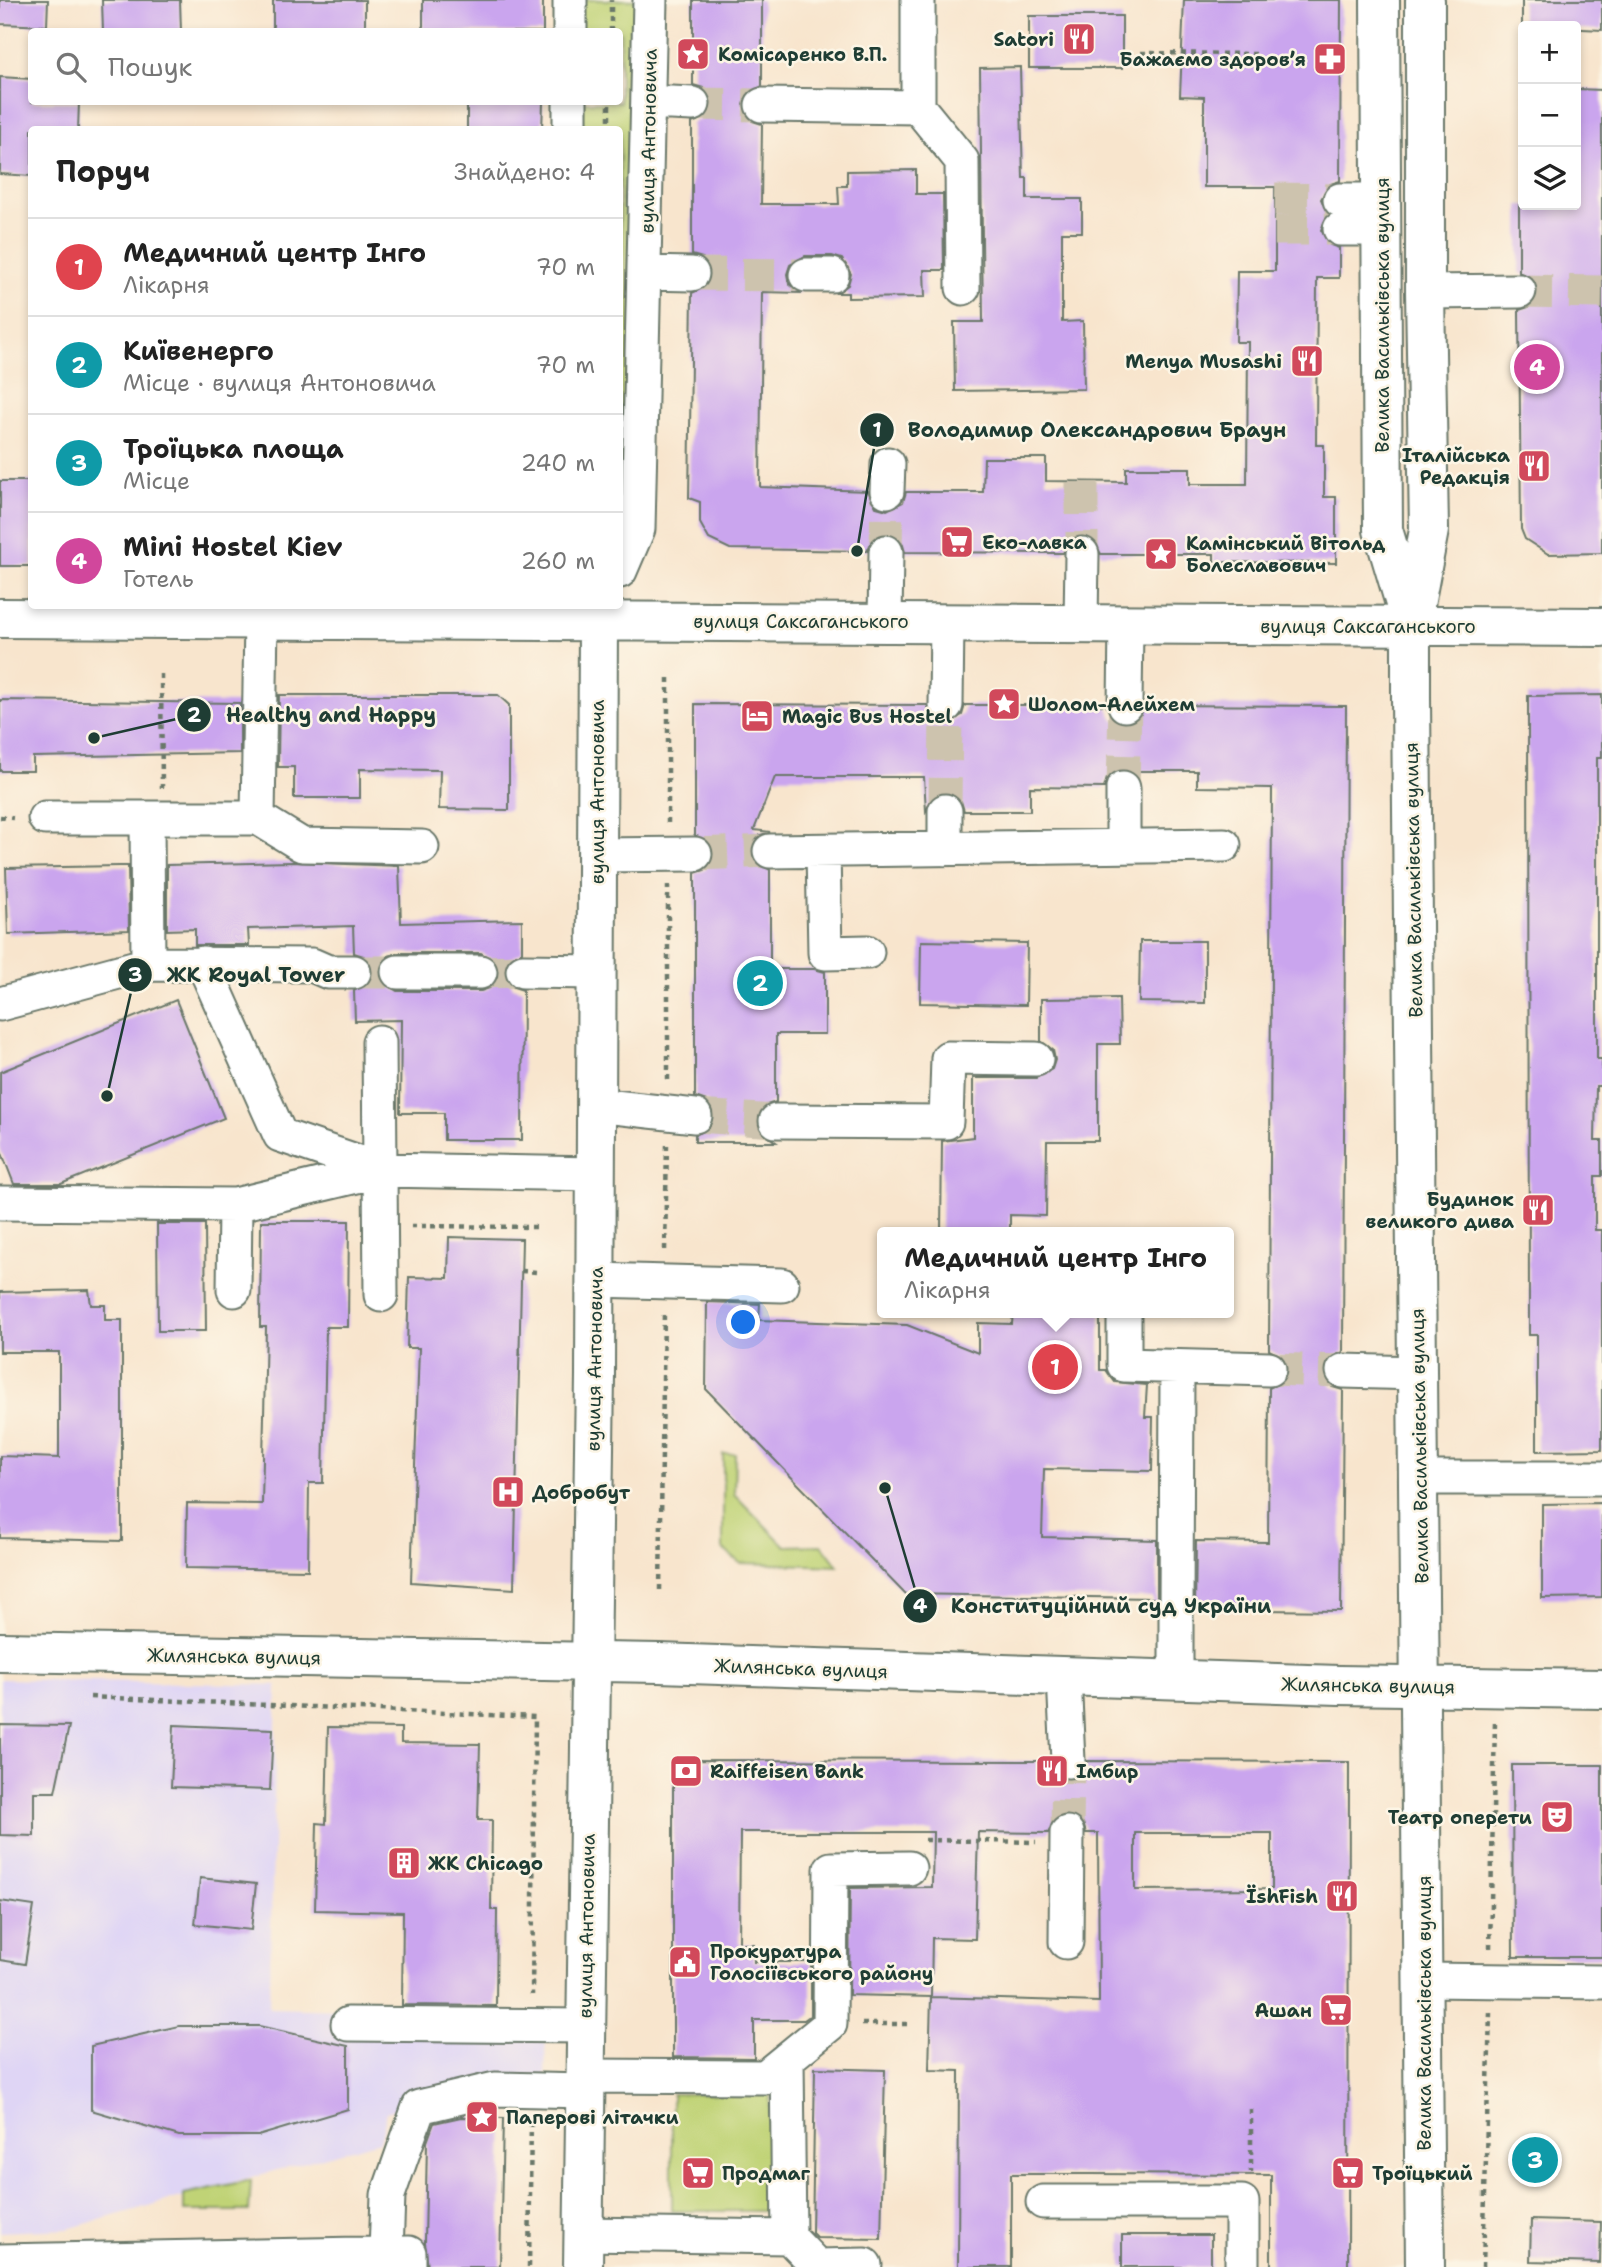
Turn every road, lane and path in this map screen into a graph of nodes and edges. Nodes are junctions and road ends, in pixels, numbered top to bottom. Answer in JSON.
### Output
{"nodes":[{"id":1,"x":570,"y":0,"type":"edge"},
{"id":2,"x":611,"y":0,"type":"edge"},
{"id":3,"x":650,"y":0,"type":"edge"},
{"id":4,"x":918,"y":0,"type":"edge"},
{"id":5,"x":1380,"y":0,"type":"edge"},
{"id":6,"x":1426,"y":0,"type":"edge"},
{"id":7,"x":570,"y":28,"type":"edge"},
{"id":8,"x":611,"y":28,"type":"edge"},
{"id":9,"x":1140,"y":53,"type":"dead end"},
{"id":10,"x":1257,"y":54,"type":"dead end"},
{"id":11,"x":649,"y":102,"type":"junction"},
{"id":12,"x":692,"y":104,"type":"tunnel mouth"},
{"id":13,"x":570,"y":105,"type":"edge"},
{"id":14,"x":609,"y":105,"type":"edge"},
{"id":15,"x":762,"y":106,"type":"tunnel mouth"},
{"id":16,"x":918,"y":107,"type":"junction"},
{"id":17,"x":570,"y":126,"type":"edge"},
{"id":18,"x":609,"y":126,"type":"edge"},
{"id":19,"x":1339,"y":214,"type":"tunnel mouth"},
{"id":20,"x":1381,"y":214,"type":"junction"},
{"id":21,"x":645,"y":273,"type":"junction"},
{"id":22,"x":692,"y":274,"type":"tunnel mouth"},
{"id":23,"x":963,"y":288,"type":"dead end"},
{"id":24,"x":1519,"y":291,"type":"tunnel mouth"},
{"id":25,"x":1425,"y":292,"type":"junction"},
{"id":26,"x":887,"y":552,"type":"tunnel mouth"},
{"id":27,"x":1082,"y":554,"type":"tunnel mouth"},
{"id":28,"x":623,"y":564,"type":"edge"},
{"id":29,"x":598,"y":610,"type":"edge"},
{"id":30,"x":86,"y":612,"type":"edge"},
{"id":31,"x":378,"y":612,"type":"edge"},
{"id":32,"x":430,"y":612,"type":"edge"},
{"id":33,"x":0,"y":618,"type":"edge"},
{"id":34,"x":261,"y":619,"type":"junction"},
{"id":35,"x":886,"y":622,"type":"junction"},
{"id":36,"x":947,"y":622,"type":"junction"},
{"id":37,"x":1081,"y":623,"type":"junction"},
{"id":38,"x":1126,"y":624,"type":"junction"},
{"id":39,"x":1412,"y":626,"type":"junction"},
{"id":40,"x":1602,"y":627,"type":"edge"},
{"id":41,"x":161,"y":674,"type":"dead end"},
{"id":42,"x":946,"y":705,"type":"tunnel mouth"},
{"id":43,"x":1125,"y":705,"type":"tunnel mouth"},
{"id":44,"x":162,"y":767,"type":"dead end"},
{"id":45,"x":1123,"y":788,"type":"tunnel mouth"},
{"id":46,"x":945,"y":811,"type":"tunnel mouth"},
{"id":47,"x":44,"y":818,"type":"dead end"},
{"id":48,"x":147,"y":818,"type":"junction"},
{"id":49,"x":258,"y":818,"type":"junction"},
{"id":50,"x":1224,"y":845,"type":"dead end"},
{"id":51,"x":1123,"y":846,"type":"junction"},
{"id":52,"x":422,"y":847,"type":"dead end"},
{"id":53,"x":945,"y":849,"type":"junction"},
{"id":54,"x":770,"y":851,"type":"tunnel mouth"},
{"id":55,"x":823,"y":851,"type":"junction"},
{"id":56,"x":695,"y":854,"type":"tunnel mouth"},
{"id":57,"x":597,"y":855,"type":"junction"},
{"id":58,"x":867,"y":952,"type":"dead end"},
{"id":59,"x":203,"y":963,"type":"junction"},
{"id":60,"x":148,"y":964,"type":"junction"},
{"id":61,"x":523,"y":971,"type":"tunnel mouth"},
{"id":62,"x":354,"y":972,"type":"tunnel mouth"},
{"id":63,"x":398,"y":972,"type":"tunnel mouth"},
{"id":64,"x":480,"y":972,"type":"tunnel mouth"},
{"id":65,"x":597,"y":972,"type":"junction"},
{"id":66,"x":0,"y":1004,"type":"edge"},
{"id":67,"x":379,"y":1042,"type":"dead end"},
{"id":68,"x":1036,"y":1059,"type":"dead end"},
{"id":69,"x":596,"y":1105,"type":"junction"},
{"id":70,"x":695,"y":1116,"type":"tunnel mouth"},
{"id":71,"x":776,"y":1121,"type":"tunnel mouth"},
{"id":72,"x":382,"y":1170,"type":"junction"},
{"id":73,"x":596,"y":1174,"type":"junction"},
{"id":74,"x":0,"y":1203,"type":"edge"},
{"id":75,"x":235,"y":1205,"type":"junction"},
{"id":76,"x":381,"y":1226,"type":"junction"},
{"id":77,"x":540,"y":1227,"type":"dead end"},
{"id":78,"x":521,"y":1271,"type":"dead end"},
{"id":79,"x":538,"y":1272,"type":"dead end"},
{"id":80,"x":595,"y":1280,"type":"junction"},
{"id":81,"x":782,"y":1284,"type":"dead end"},
{"id":82,"x":234,"y":1290,"type":"dead end"},
{"id":83,"x":381,"y":1295,"type":"dead end"},
{"id":84,"x":1124,"y":1318,"type":"edge"},
{"id":85,"x":1177,"y":1367,"type":"junction"},
{"id":86,"x":1269,"y":1369,"type":"tunnel mouth"},
{"id":87,"x":1343,"y":1371,"type":"tunnel mouth"},
{"id":88,"x":1418,"y":1373,"type":"junction"},
{"id":89,"x":1420,"y":1478,"type":"junction"},
{"id":90,"x":1602,"y":1478,"type":"edge"},
{"id":91,"x":0,"y":1652,"type":"edge"},
{"id":92,"x":590,"y":1662,"type":"junction"},
{"id":93,"x":1064,"y":1676,"type":"junction"},
{"id":94,"x":1176,"y":1680,"type":"junction"},
{"id":95,"x":1421,"y":1686,"type":"junction"},
{"id":96,"x":1602,"y":1689,"type":"edge"},
{"id":97,"x":90,"y":1697,"type":"dead end"},
{"id":98,"x":1068,"y":1761,"type":"tunnel mouth"},
{"id":99,"x":1066,"y":1838,"type":"joint"},
{"id":100,"x":909,"y":1868,"type":"joint"},
{"id":101,"x":1066,"y":1941,"type":"dead end"},
{"id":102,"x":533,"y":1954,"type":"dead end"},
{"id":103,"x":1424,"y":1980,"type":"junction"},
{"id":104,"x":1602,"y":1982,"type":"edge"},
{"id":105,"x":348,"y":2024,"type":"dead end"},
{"id":106,"x":830,"y":2024,"type":"junction"},
{"id":107,"x":907,"y":2024,"type":"dead end"},
{"id":108,"x":584,"y":2026,"type":"junction"},
{"id":109,"x":788,"y":2060,"type":"junction"},
{"id":110,"x":584,"y":2084,"type":"junction"},
{"id":111,"x":531,"y":2091,"type":"junction"},
{"id":112,"x":1251,"y":2109,"type":"dead end"},
{"id":113,"x":1043,"y":2202,"type":"dead end"},
{"id":114,"x":1242,"y":2202,"type":"junction"},
{"id":115,"x":789,"y":2237,"type":"junction"},
{"id":116,"x":583,"y":2250,"type":"edge"},
{"id":117,"x":398,"y":2260,"type":"edge"},
{"id":118,"x":0,"y":2261,"type":"edge"},
{"id":119,"x":865,"y":2265,"type":"dead end"},
{"id":120,"x":529,"y":2267,"type":"edge"},
{"id":121,"x":818,"y":2267,"type":"edge"},
{"id":122,"x":1242,"y":2267,"type":"edge"},
{"id":123,"x":1425,"y":2267,"type":"edge"}],
"edges":[{"from":1,"to":7,"type":"street"},
{"from":2,"to":8,"type":"path"},
{"from":3,"to":11,"type":"street","name":"вулиця Антоновича"},
{"from":4,"to":16,"type":"street"},
{"from":5,"to":20,"type":"main road","name":"Велика Васильківська вулиця"},
{"from":6,"to":25,"type":"main road","name":"Велика Васильківська вулиця"},
{"from":9,"to":10,"type":"path"},
{"from":11,"to":12,"type":"street"},
{"from":11,"to":21,"type":"street","name":"вулиця Антоновича"},
{"from":13,"to":17,"type":"street"},
{"from":14,"to":18,"type":"path"},
{"from":15,"to":16,"type":"street"},
{"from":16,"to":23,"type":"street"},
{"from":19,"to":20,"type":"street"},
{"from":20,"to":39,"type":"main road","name":"Велика Васильківська вулиця"},
{"from":21,"to":22,"type":"street"},
{"from":21,"to":28,"type":"street","name":"вулиця Антоновича"},
{"from":24,"to":25,"type":"street"},
{"from":25,"to":39,"type":"main road","name":"Велика Васильківська вулиця"},
{"from":26,"to":35,"type":"street"},
{"from":27,"to":37,"type":"street"},
{"from":29,"to":32,"type":"main road","name":"вулиця Саксаганського"},
{"from":29,"to":35,"type":"main road","name":"вулиця Саксаганського"},
{"from":29,"to":57,"type":"main road","name":"вулиця Антоновича"},
{"from":30,"to":33,"type":"main road","name":"вулиця Саксаганського"},
{"from":30,"to":34,"type":"main road","name":"вулиця Саксаганського"},
{"from":31,"to":32,"type":"main road","name":"вулиця Саксаганського"},
{"from":31,"to":34,"type":"main road","name":"вулиця Саксаганського"},
{"from":34,"to":49,"type":"street"},
{"from":35,"to":36,"type":"main road","name":"вулиця Саксаганського"},
{"from":36,"to":37,"type":"main road","name":"вулиця Саксаганського"},
{"from":36,"to":42,"type":"street"},
{"from":37,"to":38,"type":"main road","name":"вулиця Саксаганського"},
{"from":38,"to":39,"type":"main road","name":"вулиця Саксаганського"},
{"from":38,"to":43,"type":"street"},
{"from":39,"to":40,"type":"main road","name":"вулиця Саксаганського"},
{"from":39,"to":88,"type":"main road","name":"Велика Васильківська вулиця"},
{"from":41,"to":44,"type":"path"},
{"from":45,"to":51,"type":"street"},
{"from":46,"to":53,"type":"street"},
{"from":47,"to":48,"type":"street"},
{"from":48,"to":49,"type":"street"},
{"from":48,"to":60,"type":"street"},
{"from":49,"to":52,"type":"street"},
{"from":50,"to":51,"type":"street"},
{"from":51,"to":53,"type":"street"},
{"from":53,"to":55,"type":"street"},
{"from":54,"to":55,"type":"street"},
{"from":55,"to":58,"type":"street"},
{"from":56,"to":57,"type":"street"},
{"from":57,"to":65,"type":"main road","name":"вулиця Антоновича"},
{"from":59,"to":60,"type":"street"},
{"from":59,"to":62,"type":"street"},
{"from":59,"to":72,"type":"street"},
{"from":60,"to":66,"type":"street"},
{"from":61,"to":65,"type":"street"},
{"from":63,"to":64,"type":"street"},
{"from":65,"to":69,"type":"main road","name":"вулиця Антоновича"},
{"from":67,"to":72,"type":"street"},
{"from":68,"to":71,"type":"street"},
{"from":69,"to":70,"type":"street"},
{"from":69,"to":73,"type":"main road","name":"вулиця Антоновича"},
{"from":72,"to":73,"type":"street"},
{"from":72,"to":75,"type":"street"},
{"from":72,"to":76,"type":"street"},
{"from":73,"to":80,"type":"main road","name":"вулиця Антоновича"},
{"from":74,"to":75,"type":"street"},
{"from":75,"to":82,"type":"street"},
{"from":76,"to":77,"type":"path"},
{"from":76,"to":83,"type":"street"},
{"from":78,"to":79,"type":"path"},
{"from":80,"to":81,"type":"street"},
{"from":80,"to":92,"type":"main road","name":"вулиця Антоновича"},
{"from":84,"to":85,"type":"street"},
{"from":85,"to":86,"type":"street"},
{"from":85,"to":94,"type":"street"},
{"from":87,"to":88,"type":"street"},
{"from":88,"to":89,"type":"main road","name":"Велика Васильківська вулиця"},
{"from":89,"to":90,"type":"street"},
{"from":89,"to":95,"type":"main road","name":"Велика Васильківська вулиця"},
{"from":91,"to":92,"type":"main road","name":"Жилянська вулиця"},
{"from":92,"to":93,"type":"main road","name":"Жилянська вулиця"},
{"from":92,"to":108,"type":"main road","name":"вулиця Антоновича"},
{"from":93,"to":94,"type":"main road","name":"Жилянська вулиця"},
{"from":93,"to":98,"type":"street"},
{"from":94,"to":95,"type":"main road","name":"Жилянська вулиця"},
{"from":95,"to":96,"type":"main road","name":"Жилянська вулиця"},
{"from":95,"to":103,"type":"main road","name":"Велика Васильківська вулиця"},
{"from":97,"to":102,"type":"path"},
{"from":99,"to":100,"type":"path"},
{"from":99,"to":101,"type":"street"},
{"from":100,"to":106,"type":"street"},
{"from":103,"to":104,"type":"street"},
{"from":103,"to":123,"type":"main road","name":"Велика Васильківська вулиця"},
{"from":105,"to":108,"type":"street"},
{"from":106,"to":107,"type":"path"},
{"from":106,"to":109,"type":"street"},
{"from":108,"to":110,"type":"main road","name":"вулиця Антоновича"},
{"from":109,"to":110,"type":"street"},
{"from":109,"to":115,"type":"street"},
{"from":110,"to":111,"type":"street"},
{"from":110,"to":116,"type":"main road","name":"вулиця Антоновича"},
{"from":111,"to":117,"type":"street"},
{"from":111,"to":120,"type":"path"},
{"from":112,"to":114,"type":"path"},
{"from":113,"to":114,"type":"street"},
{"from":114,"to":122,"type":"street"},
{"from":115,"to":116,"type":"street"},
{"from":115,"to":121,"type":"street"},
{"from":117,"to":118,"type":"street"},
{"from":119,"to":121,"type":"street"}]}
